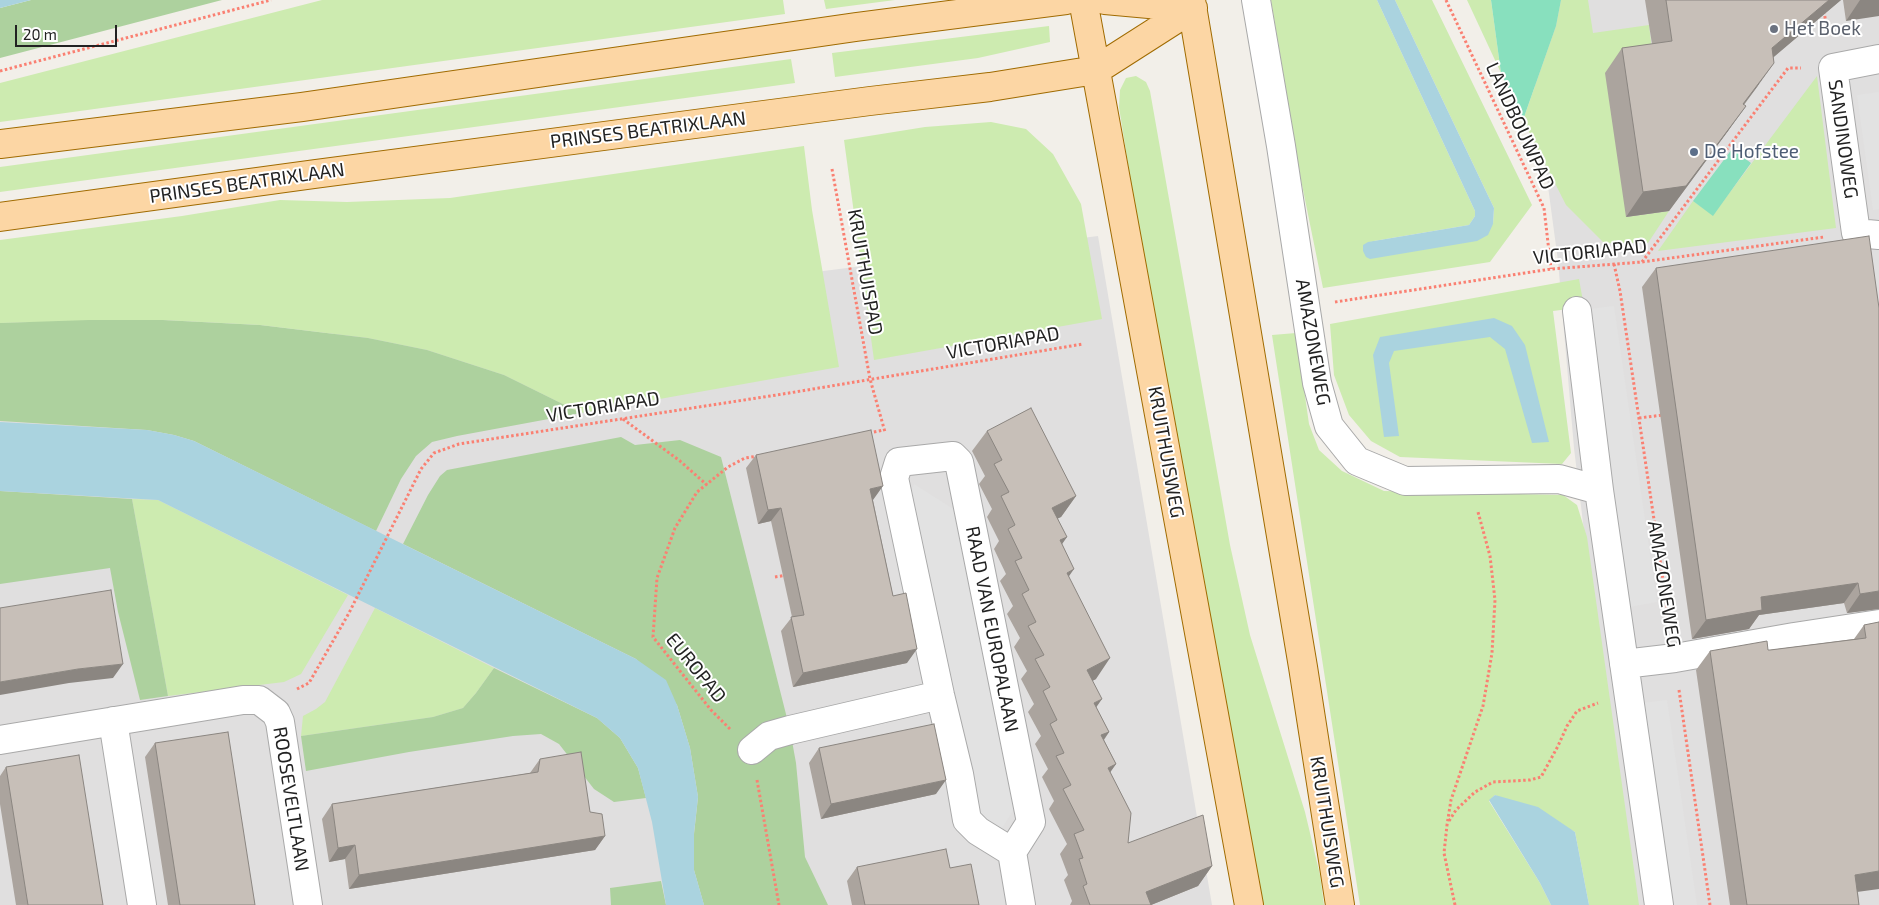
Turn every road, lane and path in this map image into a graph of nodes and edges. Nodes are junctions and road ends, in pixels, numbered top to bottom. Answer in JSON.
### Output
{"nodes":[{"id":1,"x":271,"y":0,"type":"edge"},
{"id":2,"x":1066,"y":0,"type":"edge"},
{"id":3,"x":1083,"y":0,"type":"edge"},
{"id":4,"x":1106,"y":0,"type":"edge"},
{"id":5,"x":1256,"y":0,"type":"edge"},
{"id":6,"x":1446,"y":0,"type":"edge"},
{"id":7,"x":1192,"y":4,"type":"edge"},
{"id":8,"x":1824,"y":10,"type":"dead end"},
{"id":9,"x":1879,"y":60,"type":"edge"},
{"id":10,"x":1833,"y":68,"type":"junction"},
{"id":11,"x":1096,"y":70,"type":"junction"},
{"id":12,"x":0,"y":71,"type":"edge"},
{"id":13,"x":0,"y":144,"type":"edge"},
{"id":14,"x":832,"y":169,"type":"dead end"},
{"id":15,"x":0,"y":217,"type":"edge"},
{"id":16,"x":1868,"y":234,"type":"edge"},
{"id":17,"x":1642,"y":262,"type":"junction"},
{"id":18,"x":1614,"y":264,"type":"junction"},
{"id":19,"x":1551,"y":269,"type":"junction"},
{"id":20,"x":1327,"y":303,"type":"dead end"},
{"id":21,"x":1577,"y":311,"type":"dead end"},
{"id":22,"x":1083,"y":344,"type":"dead end"},
{"id":23,"x":870,"y":379,"type":"junction"},
{"id":24,"x":1667,"y":414,"type":"dead end"},
{"id":25,"x":622,"y":418,"type":"junction"},
{"id":26,"x":1639,"y":418,"type":"junction"},
{"id":27,"x":884,"y":430,"type":"junction"},
{"id":28,"x":866,"y":434,"type":"edge"},
{"id":29,"x":764,"y":454,"type":"edge"},
{"id":30,"x":899,"y":462,"type":"junction"},
{"id":31,"x":1469,"y":480,"type":"junction"},
{"id":32,"x":706,"y":485,"type":"junction"},
{"id":33,"x":1599,"y":490,"type":"junction"},
{"id":34,"x":794,"y":573,"type":"edge"},
{"id":35,"x":775,"y":577,"type":"dead end"},
{"id":36,"x":1879,"y":624,"type":"edge"},
{"id":37,"x":1675,"y":658,"type":"junction"},
{"id":38,"x":1624,"y":664,"type":"junction"},
{"id":39,"x":940,"y":695,"type":"junction"},
{"id":40,"x":268,"y":704,"type":"junction"},
{"id":41,"x":113,"y":721,"type":"junction"},
{"id":42,"x":0,"y":740,"type":"edge"},
{"id":43,"x":752,"y":750,"type":"junction"},
{"id":44,"x":1447,"y":825,"type":"junction"},
{"id":45,"x":1012,"y":852,"type":"junction"},
{"id":46,"x":142,"y":905,"type":"edge"},
{"id":47,"x":308,"y":905,"type":"edge"},
{"id":48,"x":779,"y":905,"type":"edge"},
{"id":49,"x":1021,"y":905,"type":"edge"},
{"id":50,"x":1249,"y":905,"type":"edge"},
{"id":51,"x":1340,"y":905,"type":"edge"},
{"id":52,"x":1455,"y":905,"type":"edge"},
{"id":53,"x":1659,"y":905,"type":"edge"},
{"id":54,"x":1710,"y":905,"type":"edge"}],
"edges":[{"from":1,"to":12,"type":"path"},
{"from":2,"to":13,"type":"main road"},
{"from":3,"to":11,"type":"main road","name":"KRUITHUISWEG"},
{"from":4,"to":7,"type":"main road"},
{"from":5,"to":31,"type":"street","name":"AMAZONEWEG"},
{"from":6,"to":19,"type":"path","name":"LANDBOUWPAD"},
{"from":7,"to":11,"type":"main road","name":"PRINSES BEATRIXLAAN"},
{"from":7,"to":51,"type":"main road","name":"KRUITHUISWEG"},
{"from":8,"to":10,"type":"path"},
{"from":9,"to":10,"type":"street","name":"SANDINOWEG"},
{"from":10,"to":16,"type":"street","name":"SANDINOWEG"},
{"from":10,"to":17,"type":"path"},
{"from":11,"to":15,"type":"main road","name":"PRINSES BEATRIXLAAN"},
{"from":11,"to":50,"type":"main road","name":"KRUITHUISWEG"},
{"from":14,"to":23,"type":"path","name":"KRUITHUISPAD"},
{"from":16,"to":17,"type":"path","name":"VICTORIAPAD"},
{"from":17,"to":18,"type":"path","name":"VICTORIAPAD"},
{"from":18,"to":19,"type":"path","name":"VICTORIAPAD"},
{"from":18,"to":26,"type":"path","name":"AMAZONEWEG"},
{"from":19,"to":20,"type":"path","name":"VICTORIAPAD"},
{"from":21,"to":33,"type":"street"},
{"from":22,"to":23,"type":"path","name":"VICTORIAPAD"},
{"from":23,"to":25,"type":"path","name":"VICTORIAPAD"},
{"from":23,"to":27,"type":"path"},
{"from":24,"to":26,"type":"path"},
{"from":25,"to":32,"type":"path"},
{"from":25,"to":40,"type":"path","name":"VICTORIAPAD"},
{"from":26,"to":37,"type":"path","name":"AMAZONEWEG"},
{"from":27,"to":28,"type":"path"},
{"from":27,"to":30,"type":"path"},
{"from":29,"to":32,"type":"path","name":"EUROPAD"},
{"from":30,"to":39,"type":"street"},
{"from":30,"to":45,"type":"street","name":"RAAD VAN EUROPALAAN"},
{"from":31,"to":33,"type":"street","name":"AMAZONEWEG"},
{"from":31,"to":44,"type":"path"},
{"from":32,"to":43,"type":"path","name":"EUROPAD"},
{"from":33,"to":38,"type":"street"},
{"from":34,"to":35,"type":"path"},
{"from":36,"to":37,"type":"street"},
{"from":37,"to":38,"type":"street"},
{"from":37,"to":54,"type":"path","name":"AMAZONEWEG"},
{"from":38,"to":44,"type":"path"},
{"from":38,"to":53,"type":"street"},
{"from":39,"to":43,"type":"street"},
{"from":39,"to":45,"type":"street"},
{"from":40,"to":41,"type":"street","name":"ROOSEVELTLAAN"},
{"from":40,"to":47,"type":"street","name":"ROOSEVELTLAAN"},
{"from":41,"to":42,"type":"street","name":"ROOSEVELTLAAN"},
{"from":41,"to":46,"type":"street"},
{"from":43,"to":48,"type":"path"},
{"from":44,"to":52,"type":"path"},
{"from":45,"to":49,"type":"street"}]}
